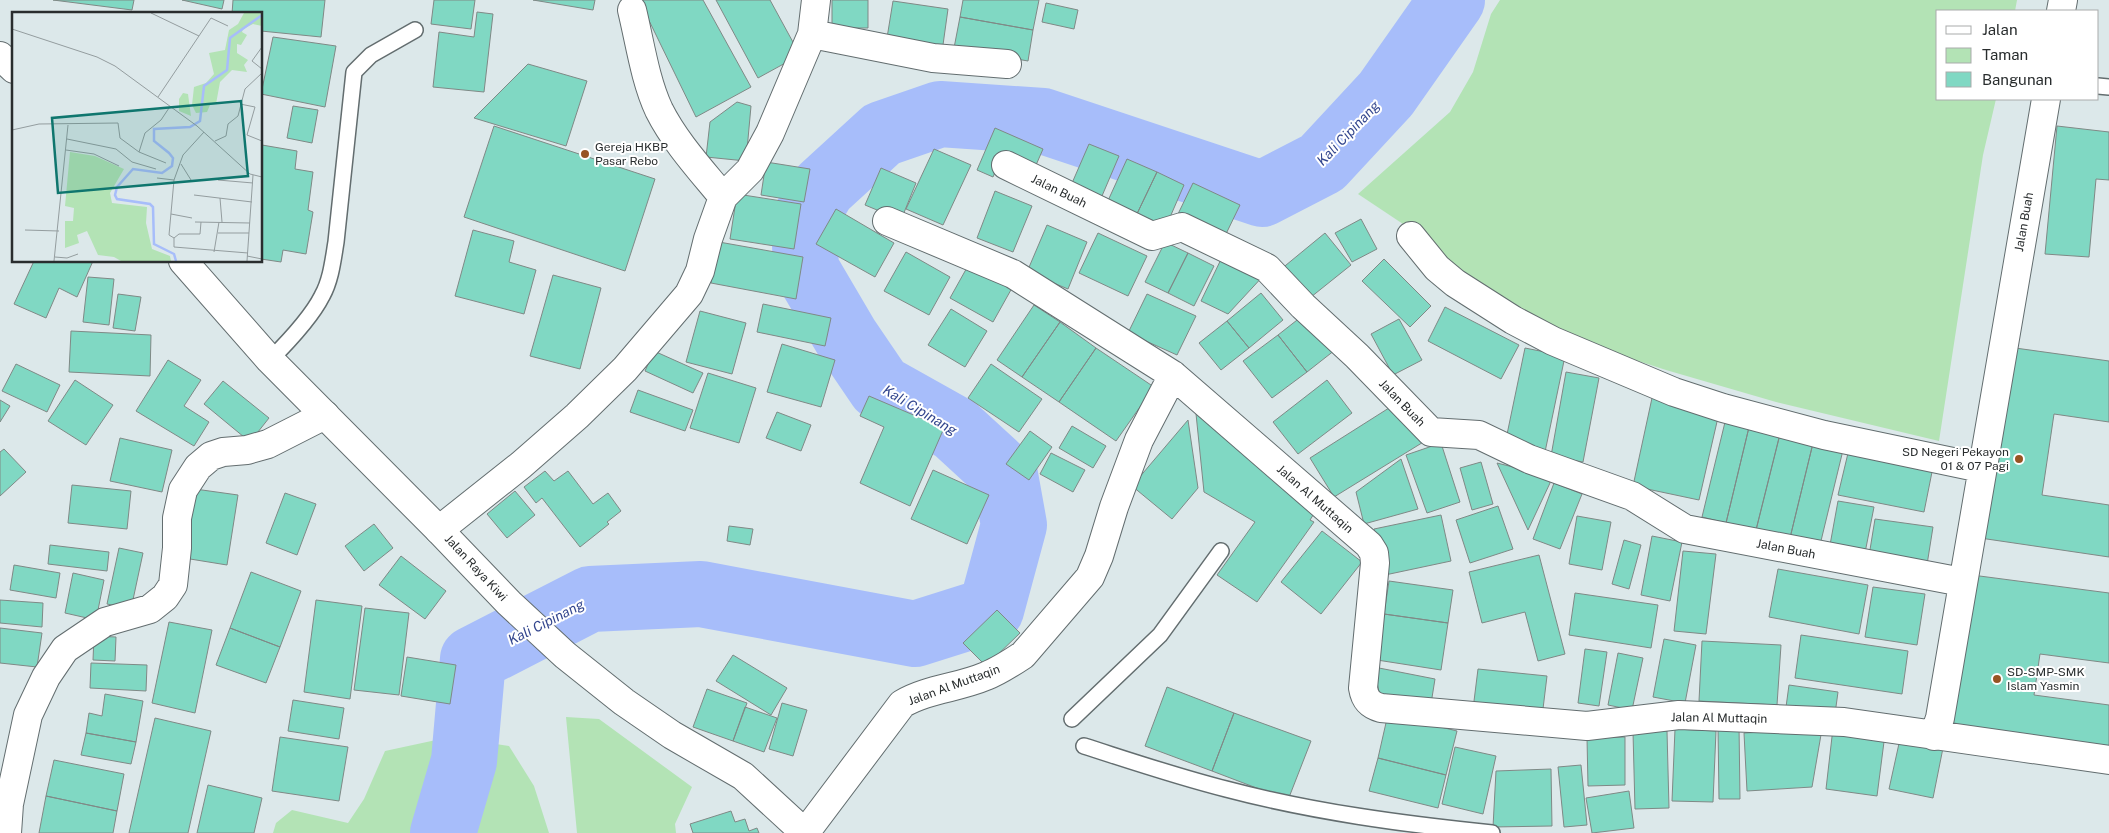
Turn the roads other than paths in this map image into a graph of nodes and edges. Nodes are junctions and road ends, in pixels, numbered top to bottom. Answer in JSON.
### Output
{"nodes":[{"id":1,"x":816,"y":0,"type":"edge"},
{"id":2,"x":632,"y":10,"type":"dead end"},
{"id":3,"x":415,"y":30,"type":"dead end"},
{"id":4,"x":812,"y":34,"type":"junction"},
{"id":5,"x":0,"y":56,"type":"edge"},
{"id":6,"x":1007,"y":64,"type":"dead end"},
{"id":7,"x":12,"y":67,"type":"edge"},
{"id":8,"x":2046,"y":100,"type":"edge"},
{"id":9,"x":1006,"y":165,"type":"dead end"},
{"id":10,"x":723,"y":197,"type":"junction"},
{"id":11,"x":888,"y":221,"type":"dead end"},
{"id":12,"x":1412,"y":236,"type":"dead end"},
{"id":13,"x":184,"y":262,"type":"edge"},
{"id":14,"x":270,"y":360,"type":"junction"},
{"id":15,"x":1173,"y":375,"type":"junction"},
{"id":16,"x":326,"y":415,"type":"junction"},
{"id":17,"x":1981,"y":468,"type":"junction"},
{"id":18,"x":439,"y":530,"type":"junction"},
{"id":19,"x":1221,"y":551,"type":"dead end"},
{"id":20,"x":1962,"y":582,"type":"junction"},
{"id":21,"x":1072,"y":719,"type":"dead end"},
{"id":22,"x":1934,"y":736,"type":"junction"},
{"id":23,"x":1084,"y":746,"type":"dead end"},
{"id":24,"x":2109,"y":760,"type":"edge"},
{"id":25,"x":4,"y":804,"type":"edge"},
{"id":26,"x":1415,"y":829,"type":"edge"},
{"id":27,"x":7,"y":833,"type":"edge"},
{"id":28,"x":805,"y":833,"type":"edge"},
{"id":29,"x":1492,"y":833,"type":"edge"}],
"edges":[{"from":1,"to":4,"type":"street"},
{"from":2,"to":10,"type":"street"},
{"from":3,"to":14,"type":"lane"},
{"from":4,"to":6,"type":"street"},
{"from":4,"to":10,"type":"street"},
{"from":5,"to":7,"type":"street"},
{"from":8,"to":17,"type":"street","name":"Jalan Buah"},
{"from":9,"to":20,"type":"street","name":"Jalan Buah"},
{"from":10,"to":18,"type":"street"},
{"from":11,"to":15,"type":"street"},
{"from":12,"to":17,"type":"street"},
{"from":13,"to":14,"type":"street","name":"Jalan Raya Kiwi"},
{"from":14,"to":16,"type":"street","name":"Jalan Raya Kiwi"},
{"from":15,"to":22,"type":"street","name":"Jalan Al Muttaqin"},
{"from":15,"to":28,"type":"street","name":"Jalan Al Muttaqin"},
{"from":16,"to":18,"type":"street","name":"Jalan Raya Kiwi"},
{"from":16,"to":25,"type":"street"},
{"from":17,"to":20,"type":"street","name":"Jalan Buah"},
{"from":18,"to":28,"type":"street","name":"Jalan Raya Kiwi"},
{"from":19,"to":21,"type":"lane"},
{"from":20,"to":22,"type":"street","name":"Jalan Buah"},
{"from":22,"to":24,"type":"street"},
{"from":23,"to":26,"type":"lane"},
{"from":25,"to":27,"type":"street"},
{"from":26,"to":29,"type":"lane"}]}
